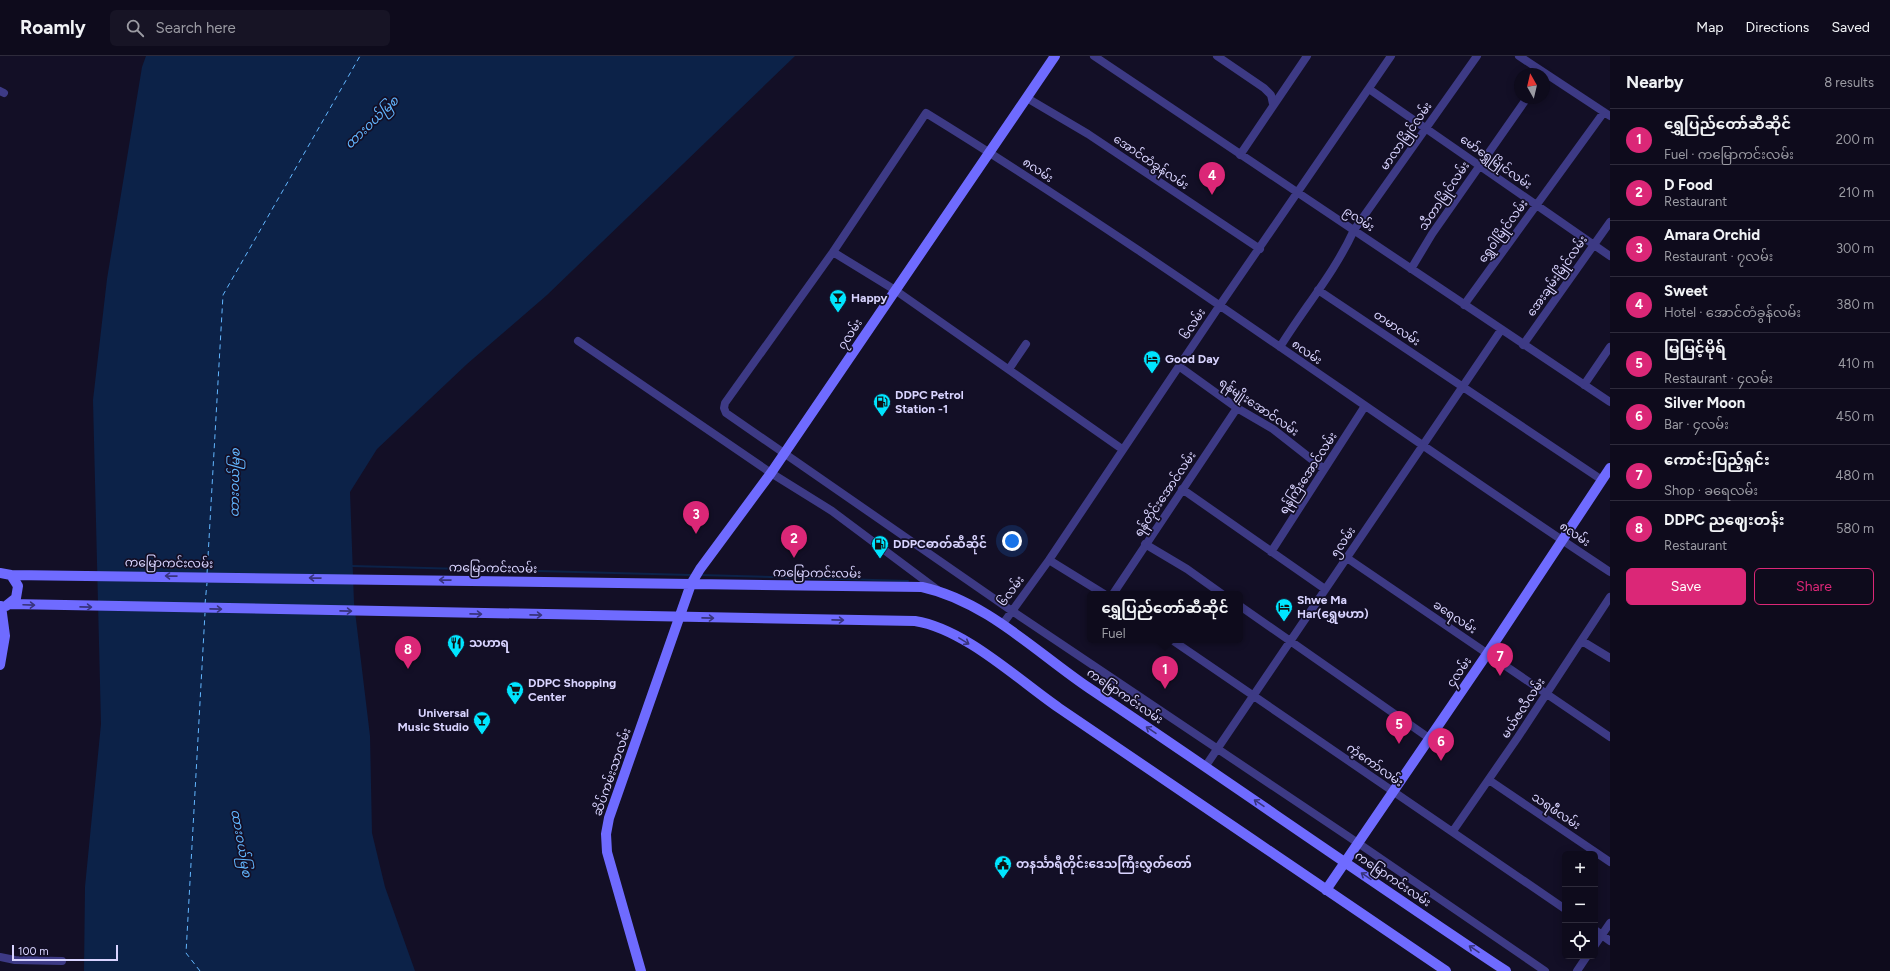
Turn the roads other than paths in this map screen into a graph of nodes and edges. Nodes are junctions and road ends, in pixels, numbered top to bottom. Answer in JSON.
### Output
{"nodes":[{"id":1,"x":1055,"y":56,"type":"edge"},
{"id":2,"x":1094,"y":56,"type":"edge"},
{"id":3,"x":1307,"y":56,"type":"edge"},
{"id":4,"x":1391,"y":56,"type":"edge"},
{"id":5,"x":1477,"y":56,"type":"edge"},
{"id":6,"x":1519,"y":56,"type":"edge"},
{"id":7,"x":1221,"y":57,"type":"edge"},
{"id":8,"x":1537,"y":68,"type":"edge"},
{"id":9,"x":1550,"y":77,"type":"edge"},
{"id":10,"x":1369,"y":89,"type":"junction"},
{"id":11,"x":1027,"y":98,"type":"junction"},
{"id":12,"x":1273,"y":104,"type":"junction"},
{"id":13,"x":1523,"y":104,"type":"edge"},
{"id":14,"x":1607,"y":114,"type":"edge"},
{"id":15,"x":1427,"y":128,"type":"junction"},
{"id":16,"x":990,"y":152,"type":"junction"},
{"id":17,"x":1240,"y":154,"type":"junction"},
{"id":18,"x":1480,"y":165,"type":"junction"},
{"id":19,"x":1298,"y":193,"type":"junction"},
{"id":20,"x":1537,"y":205,"type":"junction"},
{"id":21,"x":1610,"y":222,"type":"edge"},
{"id":22,"x":1354,"y":230,"type":"junction"},
{"id":23,"x":1594,"y":245,"type":"junction"},
{"id":24,"x":1260,"y":249,"type":"junction"},
{"id":25,"x":833,"y":252,"type":"junction"},
{"id":26,"x":1610,"y":256,"type":"edge"},
{"id":27,"x":1411,"y":269,"type":"junction"},
{"id":28,"x":896,"y":290,"type":"junction"},
{"id":29,"x":1318,"y":290,"type":"junction"},
{"id":30,"x":1220,"y":305,"type":"junction"},
{"id":31,"x":1464,"y":305,"type":"junction"},
{"id":32,"x":1501,"y":330,"type":"junction"},
{"id":33,"x":578,"y":342,"type":"dead end"},
{"id":34,"x":1026,"y":344,"type":"dead end"},
{"id":35,"x":1523,"y":345,"type":"junction"},
{"id":36,"x":1610,"y":347,"type":"edge"},
{"id":37,"x":1280,"y":348,"type":"junction"},
{"id":38,"x":1180,"y":367,"type":"junction"},
{"id":39,"x":1009,"y":368,"type":"junction"},
{"id":40,"x":1584,"y":385,"type":"junction"},
{"id":41,"x":1462,"y":387,"type":"junction"},
{"id":42,"x":1610,"y":402,"type":"edge"},
{"id":43,"x":1365,"y":406,"type":"junction"},
{"id":44,"x":1237,"y":408,"type":"junction"},
{"id":45,"x":1422,"y":446,"type":"junction"},
{"id":46,"x":1122,"y":449,"type":"junction"},
{"id":47,"x":785,"y":454,"type":"junction"},
{"id":48,"x":1610,"y":468,"type":"edge"},
{"id":49,"x":1324,"y":469,"type":"junction"},
{"id":50,"x":771,"y":473,"type":"junction"},
{"id":51,"x":1602,"y":480,"type":"junction"},
{"id":52,"x":1182,"y":489,"type":"junction"},
{"id":53,"x":1563,"y":541,"type":"junction"},
{"id":54,"x":1145,"y":544,"type":"junction"},
{"id":55,"x":1271,"y":552,"type":"junction"},
{"id":56,"x":1347,"y":558,"type":"junction"},
{"id":57,"x":1049,"y":560,"type":"junction"},
{"id":58,"x":1610,"y":572,"type":"edge"},
{"id":59,"x":0,"y":573,"type":"edge"},
{"id":60,"x":11,"y":575,"type":"junction"},
{"id":61,"x":691,"y":584,"type":"junction"},
{"id":62,"x":1325,"y":589,"type":"junction"},
{"id":63,"x":940,"y":591,"type":"junction"},
{"id":64,"x":1099,"y":591,"type":"edge"},
{"id":65,"x":1115,"y":591,"type":"edge"},
{"id":66,"x":1218,"y":591,"type":"edge"},
{"id":67,"x":1610,"y":597,"type":"edge"},
{"id":68,"x":4,"y":606,"type":"edge"},
{"id":69,"x":1243,"y":608,"type":"edge"},
{"id":70,"x":1012,"y":611,"type":"junction"},
{"id":71,"x":680,"y":617,"type":"junction"},
{"id":72,"x":1002,"y":625,"type":"junction"},
{"id":73,"x":1290,"y":641,"type":"junction"},
{"id":74,"x":1582,"y":641,"type":"junction"},
{"id":75,"x":1176,"y":643,"type":"edge"},
{"id":76,"x":1487,"y":654,"type":"junction"},
{"id":77,"x":1610,"y":658,"type":"edge"},
{"id":78,"x":0,"y":665,"type":"edge"},
{"id":79,"x":1547,"y":693,"type":"junction"},
{"id":80,"x":1253,"y":696,"type":"junction"},
{"id":81,"x":1610,"y":737,"type":"edge"},
{"id":82,"x":1429,"y":738,"type":"junction"},
{"id":83,"x":1217,"y":748,"type":"junction"},
{"id":84,"x":1205,"y":766,"type":"junction"},
{"id":85,"x":1489,"y":780,"type":"junction"},
{"id":86,"x":1393,"y":793,"type":"junction"},
{"id":87,"x":1453,"y":831,"type":"junction"},
{"id":88,"x":1358,"y":843,"type":"junction"},
{"id":89,"x":1345,"y":862,"type":"junction"},
{"id":90,"x":1610,"y":862,"type":"edge"},
{"id":91,"x":1326,"y":890,"type":"junction"},
{"id":92,"x":1562,"y":907,"type":"edge"},
{"id":93,"x":1610,"y":923,"type":"edge"},
{"id":94,"x":1598,"y":932,"type":"edge"},
{"id":95,"x":1602,"y":935,"type":"junction"},
{"id":96,"x":1598,"y":941,"type":"edge"},
{"id":97,"x":1610,"y":941,"type":"edge"},
{"id":98,"x":0,"y":956,"type":"edge"},
{"id":99,"x":1585,"y":959,"type":"edge"},
{"id":100,"x":62,"y":961,"type":"dead end"},
{"id":101,"x":641,"y":971,"type":"edge"},
{"id":102,"x":1446,"y":971,"type":"edge"},
{"id":103,"x":1506,"y":971,"type":"edge"},
{"id":104,"x":1545,"y":971,"type":"edge"},
{"id":105,"x":1577,"y":971,"type":"edge"}],
"edges":[{"from":1,"to":11,"type":"main road","name":"၇လမ်း"},
{"from":2,"to":17,"type":"street","name":"၉လမ်း"},
{"from":3,"to":12,"type":"street"},
{"from":4,"to":10,"type":"street","name":"၆လမ်း"},
{"from":5,"to":15,"type":"street","name":"မာလာမြိုင်လမ်း"},
{"from":6,"to":8,"type":"street"},
{"from":7,"to":12,"type":"street"},
{"from":9,"to":14,"type":"street"},
{"from":10,"to":15,"type":"street","name":"မော်ရွှေမြိုင်လမ်း"},
{"from":10,"to":19,"type":"street","name":"၆လမ်း"},
{"from":11,"to":16,"type":"main road","name":"၇လမ်း"},
{"from":11,"to":24,"type":"street","name":"အောင်တံခွန်လမ်း"},
{"from":12,"to":17,"type":"street"},
{"from":13,"to":18,"type":"street","name":"သီတာမြိုင်လမ်း"},
{"from":14,"to":20,"type":"street","name":"ရွှေဝါမြိုင်လမ်း"},
{"from":15,"to":18,"type":"street","name":"မော်ရွှေမြိုင်လမ်း"},
{"from":15,"to":22,"type":"street","name":"မာလာမြိုင်လမ်း"},
{"from":16,"to":25,"type":"street","name":"၈လမ်း"},
{"from":16,"to":28,"type":"main road","name":"၇လမ်း"},
{"from":16,"to":30,"type":"street","name":"၈လမ်း"},
{"from":17,"to":19,"type":"street","name":"၉လမ်း"},
{"from":18,"to":20,"type":"street","name":"မော်ရွှေမြိုင်လမ်း"},
{"from":18,"to":27,"type":"street","name":"သီတာမြိုင်လမ်း"},
{"from":19,"to":22,"type":"street","name":"၉လမ်း"},
{"from":19,"to":24,"type":"street","name":"၆လမ်း"},
{"from":20,"to":23,"type":"street","name":"မော်ရွှေမြိုင်လမ်း"},
{"from":20,"to":31,"type":"street","name":"ရွှေဝါမြိုင်လမ်း"},
{"from":21,"to":23,"type":"street","name":"အေးချမ်းမြိုင်လမ်း"},
{"from":22,"to":27,"type":"street","name":"၉လမ်း"},
{"from":22,"to":29,"type":"street","name":"မာလာမြိုင်လမ်း"},
{"from":23,"to":26,"type":"street","name":"မော်ရွှေမြိုင်လမ်း"},
{"from":23,"to":35,"type":"street","name":"အေးချမ်းမြိုင်လမ်း"},
{"from":24,"to":30,"type":"street","name":"၆လမ်း"},
{"from":25,"to":28,"type":"street"},
{"from":25,"to":47,"type":"street"},
{"from":27,"to":31,"type":"street","name":"၉လမ်း"},
{"from":28,"to":39,"type":"street"},
{"from":28,"to":47,"type":"main road","name":"၇လမ်း"},
{"from":29,"to":37,"type":"street","name":"မာလာမြိုင်လမ်း"},
{"from":29,"to":41,"type":"street","name":"တမာလမ်း"},
{"from":30,"to":37,"type":"street","name":"၈လမ်း"},
{"from":30,"to":38,"type":"street","name":"၆လမ်း"},
{"from":31,"to":32,"type":"street","name":"၉လမ်း"},
{"from":32,"to":35,"type":"street","name":"၉လမ်း"},
{"from":32,"to":41,"type":"street","name":"၅လမ်း"},
{"from":33,"to":50,"type":"street"},
{"from":34,"to":39,"type":"street"},
{"from":35,"to":40,"type":"street","name":"၉လမ်း"},
{"from":36,"to":40,"type":"street"},
{"from":37,"to":43,"type":"street","name":"၈လမ်း"},
{"from":38,"to":44,"type":"street","name":"ရန်မျိုးအောင်လမ်း"},
{"from":38,"to":46,"type":"street","name":"၆လမ်း"},
{"from":39,"to":46,"type":"street"},
{"from":40,"to":42,"type":"street","name":"၉လမ်း"},
{"from":41,"to":45,"type":"street","name":"၅လမ်း"},
{"from":41,"to":51,"type":"street","name":"တမာလမ်း"},
{"from":43,"to":45,"type":"street","name":"၈လမ်း"},
{"from":43,"to":49,"type":"street","name":"ရန်ကြီးအောင်လမ်း"},
{"from":44,"to":49,"type":"street","name":"ရန်မျိုးအောင်လမ်း"},
{"from":44,"to":52,"type":"street","name":"ရန်တိုင်းအောင်လမ်း"},
{"from":45,"to":53,"type":"street","name":"၈လမ်း"},
{"from":45,"to":56,"type":"street","name":"၅လမ်း"},
{"from":46,"to":57,"type":"street","name":"၆လမ်း"},
{"from":47,"to":50,"type":"main road","name":"၇လမ်း"},
{"from":47,"to":70,"type":"street"},
{"from":48,"to":51,"type":"main road","name":"၄လမ်း"},
{"from":49,"to":55,"type":"street","name":"ရန်ကြီးအောင်လမ်း"},
{"from":50,"to":61,"type":"main road","name":"၇လမ်း"},
{"from":50,"to":63,"type":"street"},
{"from":51,"to":53,"type":"main road","name":"၄လမ်း"},
{"from":52,"to":54,"type":"street","name":"ရန်တိုင်းအောင်လမ်း"},
{"from":52,"to":55,"type":"street"},
{"from":53,"to":58,"type":"street","name":"၈လမ်း"},
{"from":53,"to":76,"type":"main road","name":"၄လမ်း"},
{"from":54,"to":65,"type":"street","name":"ရန်တိုင်းအောင်လမ်း"},
{"from":54,"to":66,"type":"street"},
{"from":55,"to":62,"type":"street"},
{"from":56,"to":62,"type":"street","name":"၅လမ်း"},
{"from":56,"to":76,"type":"street","name":"ခရေလမ်း"},
{"from":57,"to":64,"type":"street"},
{"from":57,"to":70,"type":"street","name":"၆လမ်း"},
{"from":59,"to":60,"type":"main road","name":"ကမြောကင်းလမ်း"},
{"from":61,"to":60,"type":"main road","name":"ကမြောကင်းလမ်း","one_way":true},
{"from":60,"to":68,"type":"main road"},
{"from":61,"to":63,"type":"main road","name":"ကမြောကင်းလမ်း"},
{"from":61,"to":71,"type":"main road","name":"ဆိပ်ကမ်းသာလမ်း"},
{"from":62,"to":73,"type":"street","name":"၅လမ်း"},
{"from":63,"to":72,"type":"main road","name":"ကမြောကင်းလမ်း"},
{"from":67,"to":74,"type":"street","name":"မယ်ဇလီလမ်း"},
{"from":68,"to":71,"type":"main road","one_way":true},
{"from":68,"to":78,"type":"main road"},
{"from":69,"to":73,"type":"street"},
{"from":70,"to":72,"type":"street","name":"၆လမ်း"},
{"from":70,"to":83,"type":"street"},
{"from":71,"to":91,"type":"main road","one_way":true},
{"from":71,"to":101,"type":"main road","name":"ဆိပ်ကမ်းသာလမ်း"},
{"from":84,"to":72,"type":"main road","name":"ကမြောကင်းလမ်း","one_way":true},
{"from":73,"to":80,"type":"street","name":"၅လမ်း"},
{"from":73,"to":82,"type":"street"},
{"from":74,"to":77,"type":"street"},
{"from":74,"to":79,"type":"street","name":"မယ်ဇလီလမ်း"},
{"from":75,"to":80,"type":"street","name":"ကံ့ကော်လမ်း"},
{"from":76,"to":79,"type":"street","name":"ခရေလမ်း"},
{"from":76,"to":82,"type":"main road","name":"၄လမ်း"},
{"from":79,"to":81,"type":"street","name":"ခရေလမ်း"},
{"from":79,"to":85,"type":"street","name":"မယ်ဇလီလမ်း"},
{"from":80,"to":83,"type":"street","name":"၅လမ်း"},
{"from":80,"to":86,"type":"street","name":"ကံ့ကော်လမ်း"},
{"from":82,"to":86,"type":"main road","name":"၄လမ်း"},
{"from":83,"to":84,"type":"street","name":"၅လမ်း"},
{"from":83,"to":88,"type":"street"},
{"from":89,"to":84,"type":"main road","name":"ကမြောကင်းလမ်း","one_way":true},
{"from":85,"to":87,"type":"street","name":"မယ်ဇလီလမ်း"},
{"from":85,"to":90,"type":"street","name":"သရဖီလမ်း"},
{"from":86,"to":87,"type":"street","name":"ကံ့ကော်လမ်း"},
{"from":86,"to":88,"type":"main road","name":"၄လမ်း"},
{"from":87,"to":92,"type":"street","name":"ကံ့ကော်လမ်း"},
{"from":88,"to":89,"type":"main road","name":"၄လမ်း"},
{"from":88,"to":104,"type":"street"},
{"from":89,"to":91,"type":"main road","name":"၄လမ်း"},
{"from":103,"to":89,"type":"main road","name":"ကမြောကင်းလမ်း","one_way":true},
{"from":91,"to":102,"type":"main road"},
{"from":93,"to":95,"type":"street"},
{"from":94,"to":95,"type":"street"},
{"from":95,"to":96,"type":"street"},
{"from":95,"to":97,"type":"street"},
{"from":98,"to":100,"type":"street"},
{"from":99,"to":105,"type":"street"}]}
